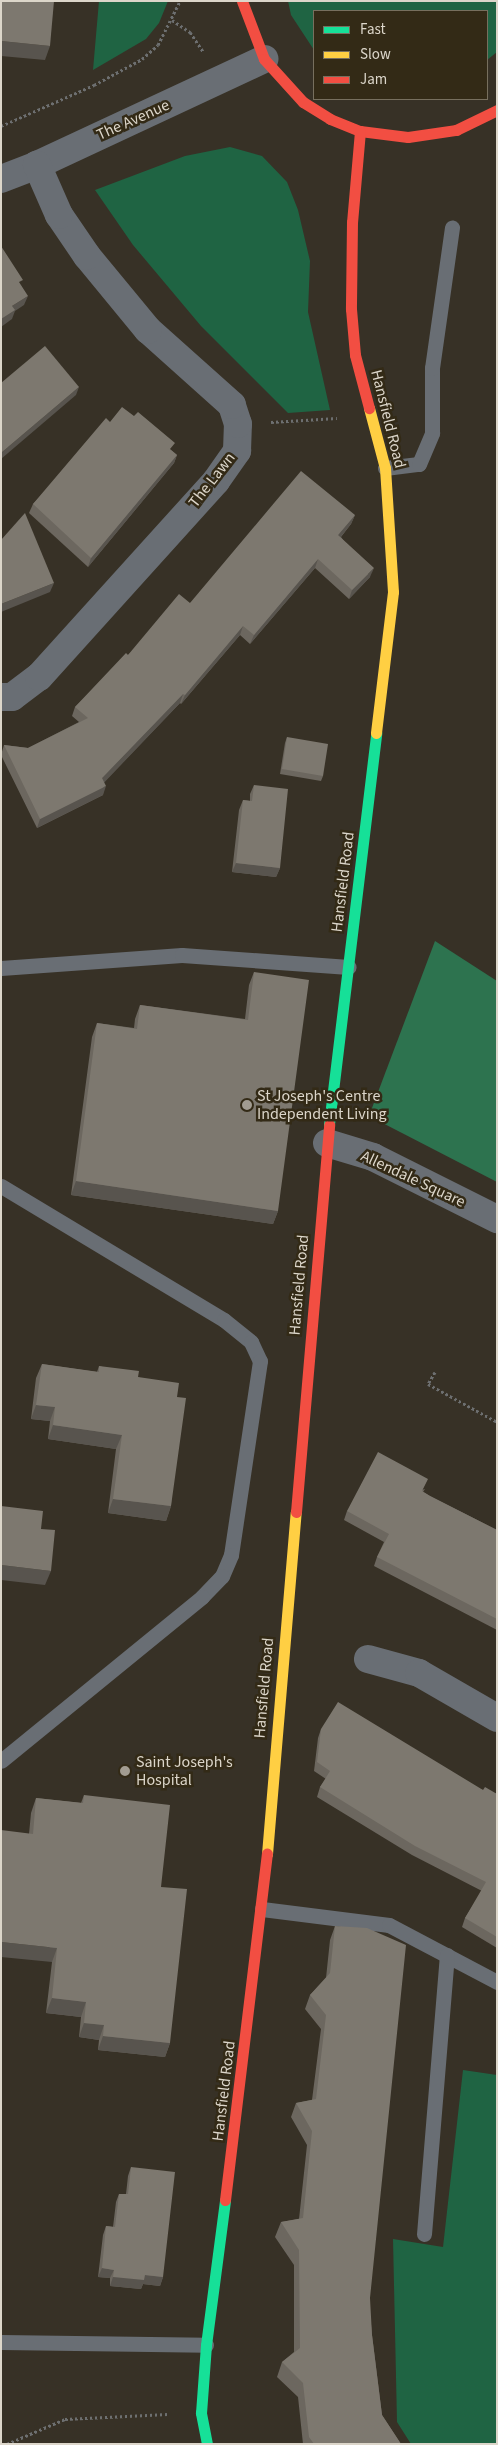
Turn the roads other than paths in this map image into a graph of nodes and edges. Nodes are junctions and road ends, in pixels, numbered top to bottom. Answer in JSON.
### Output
{"nodes":[{"id":1,"x":242,"y":1,"type":"edge"},
{"id":2,"x":264,"y":59,"type":"junction"},
{"id":3,"x":497,"y":110,"type":"edge"},
{"id":4,"x":360,"y":131,"type":"junction"},
{"id":5,"x":37,"y":165,"type":"junction"},
{"id":6,"x":1,"y":179,"type":"edge"},
{"id":7,"x":452,"y":227,"type":"dead end"},
{"id":8,"x":385,"y":468,"type":"junction"},
{"id":9,"x":1,"y":697,"type":"edge"},
{"id":10,"x":349,"y":967,"type":"junction"},
{"id":11,"x":1,"y":968,"type":"edge"},
{"id":12,"x":327,"y":1143,"type":"junction"},
{"id":13,"x":1,"y":1186,"type":"edge"},
{"id":14,"x":497,"y":1219,"type":"edge"},
{"id":15,"x":368,"y":1659,"type":"dead end"},
{"id":16,"x":497,"y":1718,"type":"edge"},
{"id":17,"x":1,"y":1761,"type":"edge"},
{"id":18,"x":262,"y":1909,"type":"junction"},
{"id":19,"x":447,"y":1955,"type":"junction"},
{"id":20,"x":497,"y":1982,"type":"edge"},
{"id":21,"x":424,"y":2234,"type":"dead end"},
{"id":22,"x":1,"y":2342,"type":"edge"},
{"id":23,"x":206,"y":2345,"type":"junction"},
{"id":24,"x":207,"y":2444,"type":"edge"}],
"edges":[{"from":1,"to":2,"type":"street"},
{"from":2,"to":4,"type":"street"},
{"from":2,"to":5,"type":"street","name":"The Avenue"},
{"from":3,"to":4,"type":"street"},
{"from":4,"to":8,"type":"street","name":"Hansfield Road"},
{"from":5,"to":6,"type":"street","name":"The Avenue"},
{"from":5,"to":9,"type":"street","name":"The Lawn"},
{"from":7,"to":8,"type":"lane"},
{"from":8,"to":10,"type":"street","name":"Hansfield Road"},
{"from":10,"to":11,"type":"lane"},
{"from":10,"to":12,"type":"street","name":"Hansfield Road"},
{"from":12,"to":14,"type":"street","name":"Allendale Square"},
{"from":12,"to":18,"type":"street","name":"Hansfield Road"},
{"from":13,"to":17,"type":"lane"},
{"from":15,"to":16,"type":"street"},
{"from":18,"to":19,"type":"lane"},
{"from":18,"to":23,"type":"street","name":"Hansfield Road"},
{"from":19,"to":20,"type":"lane"},
{"from":19,"to":21,"type":"lane"},
{"from":22,"to":23,"type":"lane"},
{"from":23,"to":24,"type":"street","name":"Hansfield Road"}]}
